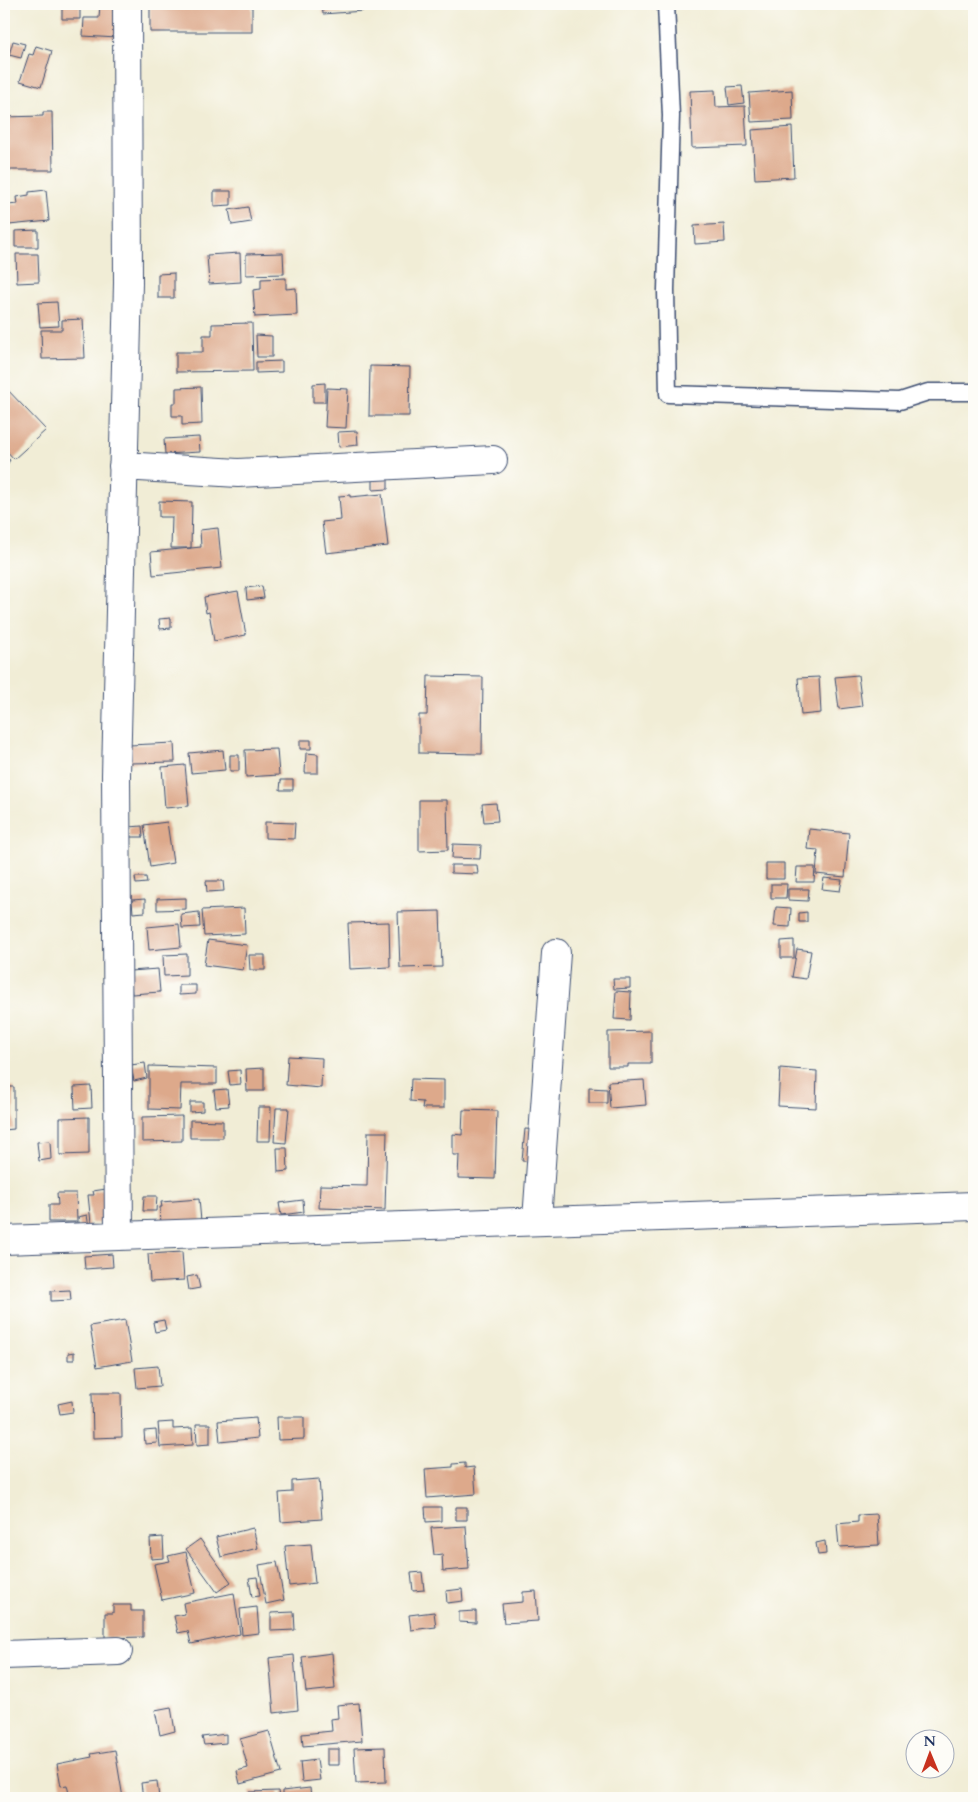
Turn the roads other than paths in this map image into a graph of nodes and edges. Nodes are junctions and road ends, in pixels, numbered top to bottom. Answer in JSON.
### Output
{"nodes":[{"id":1,"x":127,"y":4,"type":"edge"},
{"id":2,"x":666,"y":4,"type":"edge"},
{"id":3,"x":974,"y":392,"type":"edge"},
{"id":4,"x":493,"y":460,"type":"dead end"},
{"id":5,"x":124,"y":466,"type":"junction"},
{"id":6,"x":556,"y":953,"type":"dead end"},
{"id":7,"x":974,"y":1206,"type":"edge"},
{"id":8,"x":537,"y":1220,"type":"junction"},
{"id":9,"x":119,"y":1236,"type":"junction"},
{"id":10,"x":4,"y":1240,"type":"edge"},
{"id":11,"x":118,"y":1652,"type":"dead end"},
{"id":12,"x":4,"y":1655,"type":"edge"}],
"edges":[{"from":1,"to":5,"type":"street"},
{"from":2,"to":3,"type":"lane"},
{"from":4,"to":5,"type":"street"},
{"from":5,"to":9,"type":"street"},
{"from":6,"to":8,"type":"street"},
{"from":7,"to":8,"type":"street"},
{"from":8,"to":9,"type":"street"},
{"from":9,"to":10,"type":"street"},
{"from":11,"to":12,"type":"street"}]}
